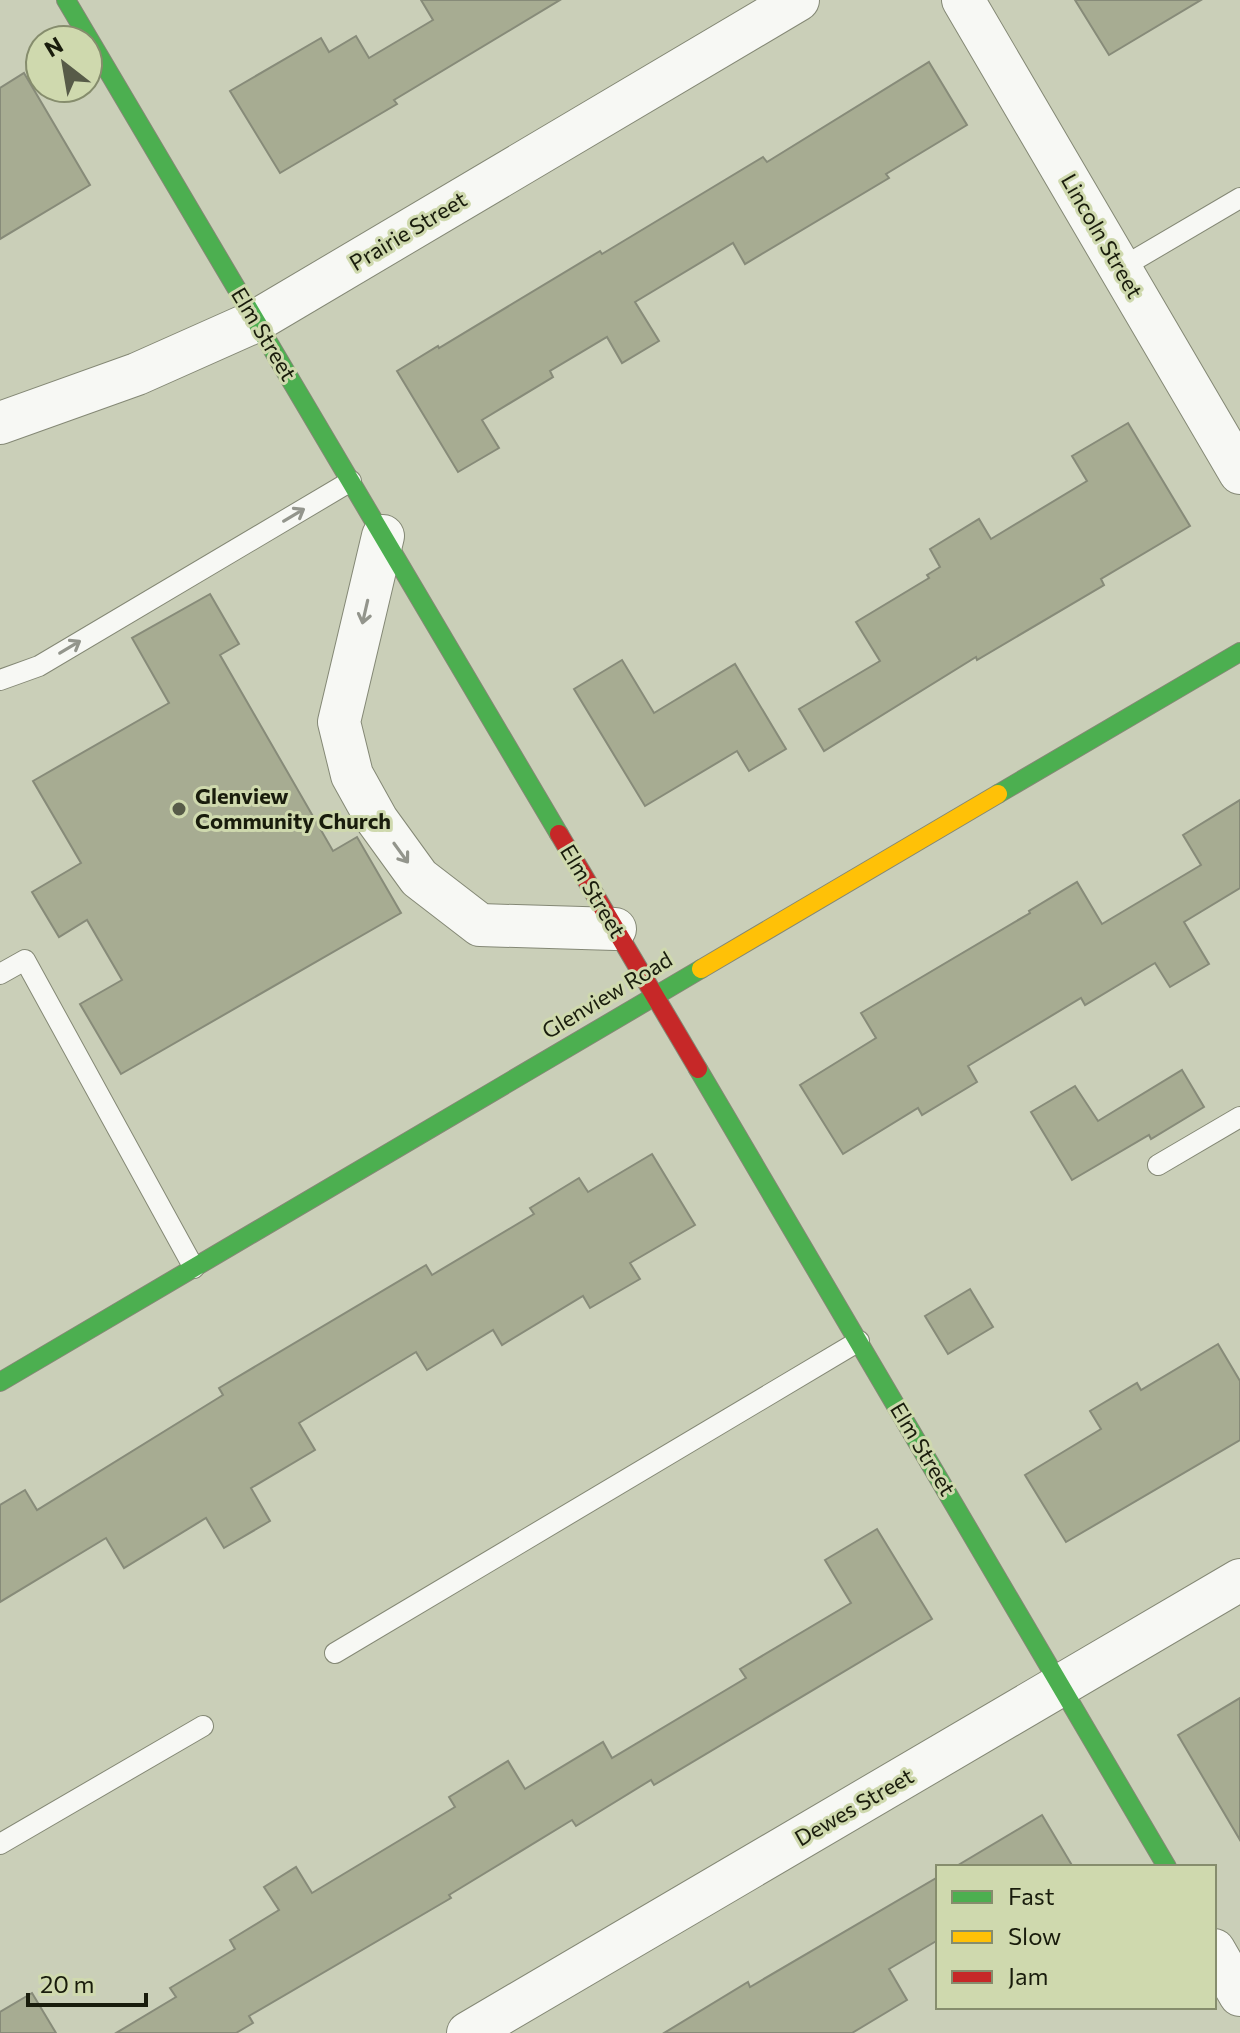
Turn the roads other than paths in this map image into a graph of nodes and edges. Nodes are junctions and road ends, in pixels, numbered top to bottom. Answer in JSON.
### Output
{"nodes":[{"id":1,"x":66,"y":0,"type":"edge"},
{"id":2,"x":798,"y":0,"type":"edge"},
{"id":3,"x":963,"y":0,"type":"edge"},
{"id":4,"x":1240,"y":198,"type":"edge"},
{"id":5,"x":1121,"y":268,"type":"junction"},
{"id":6,"x":256,"y":321,"type":"junction"},
{"id":7,"x":0,"y":423,"type":"edge"},
{"id":8,"x":1240,"y":473,"type":"edge"},
{"id":9,"x":351,"y":481,"type":"junction"},
{"id":10,"x":383,"y":536,"type":"junction"},
{"id":11,"x":1240,"y":652,"type":"edge"},
{"id":12,"x":2,"y":675,"type":"edge"},
{"id":13,"x":615,"y":929,"type":"junction"},
{"id":14,"x":0,"y":974,"type":"edge"},
{"id":15,"x":655,"y":995,"type":"junction"},
{"id":16,"x":1240,"y":1117,"type":"edge"},
{"id":17,"x":1158,"y":1165,"type":"dead end"},
{"id":18,"x":194,"y":1268,"type":"junction"},
{"id":19,"x":859,"y":1341,"type":"junction"},
{"id":20,"x":0,"y":1382,"type":"edge"},
{"id":21,"x":1240,"y":1580,"type":"edge"},
{"id":22,"x":335,"y":1653,"type":"dead end"},
{"id":23,"x":1062,"y":1685,"type":"junction"},
{"id":24,"x":203,"y":1726,"type":"dead end"},
{"id":25,"x":0,"y":1844,"type":"edge"},
{"id":26,"x":1166,"y":1865,"type":"edge"},
{"id":27,"x":1216,"y":1953,"type":"edge"},
{"id":28,"x":1240,"y":1995,"type":"edge"},
{"id":29,"x":468,"y":2033,"type":"edge"}],
"edges":[{"from":1,"to":6,"type":"street","name":"Elm Street"},
{"from":2,"to":6,"type":"street","name":"Prairie Street"},
{"from":3,"to":5,"type":"street","name":"Lincoln Street"},
{"from":4,"to":5,"type":"lane"},
{"from":5,"to":8,"type":"street","name":"Lincoln Street"},
{"from":6,"to":7,"type":"street","name":"Prairie Street"},
{"from":6,"to":9,"type":"street","name":"Elm Street"},
{"from":9,"to":10,"type":"street","name":"Elm Street"},
{"from":12,"to":9,"type":"lane","one_way":true},
{"from":10,"to":13,"type":"street","name":"Elm Street"},
{"from":10,"to":13,"type":"street","one_way":true},
{"from":11,"to":15,"type":"street","name":"Glenview Road"},
{"from":13,"to":15,"type":"street","name":"Elm Street"},
{"from":14,"to":18,"type":"lane"},
{"from":15,"to":18,"type":"street","name":"Glenview Road"},
{"from":15,"to":19,"type":"street","name":"Elm Street"},
{"from":16,"to":17,"type":"lane"},
{"from":18,"to":20,"type":"street","name":"Glenview Road"},
{"from":19,"to":22,"type":"lane"},
{"from":19,"to":23,"type":"street","name":"Elm Street"},
{"from":21,"to":23,"type":"street","name":"Dewes Street"},
{"from":23,"to":26,"type":"street","name":"Elm Street"},
{"from":23,"to":29,"type":"street","name":"Dewes Street"},
{"from":24,"to":25,"type":"lane"},
{"from":27,"to":28,"type":"street"}]}
